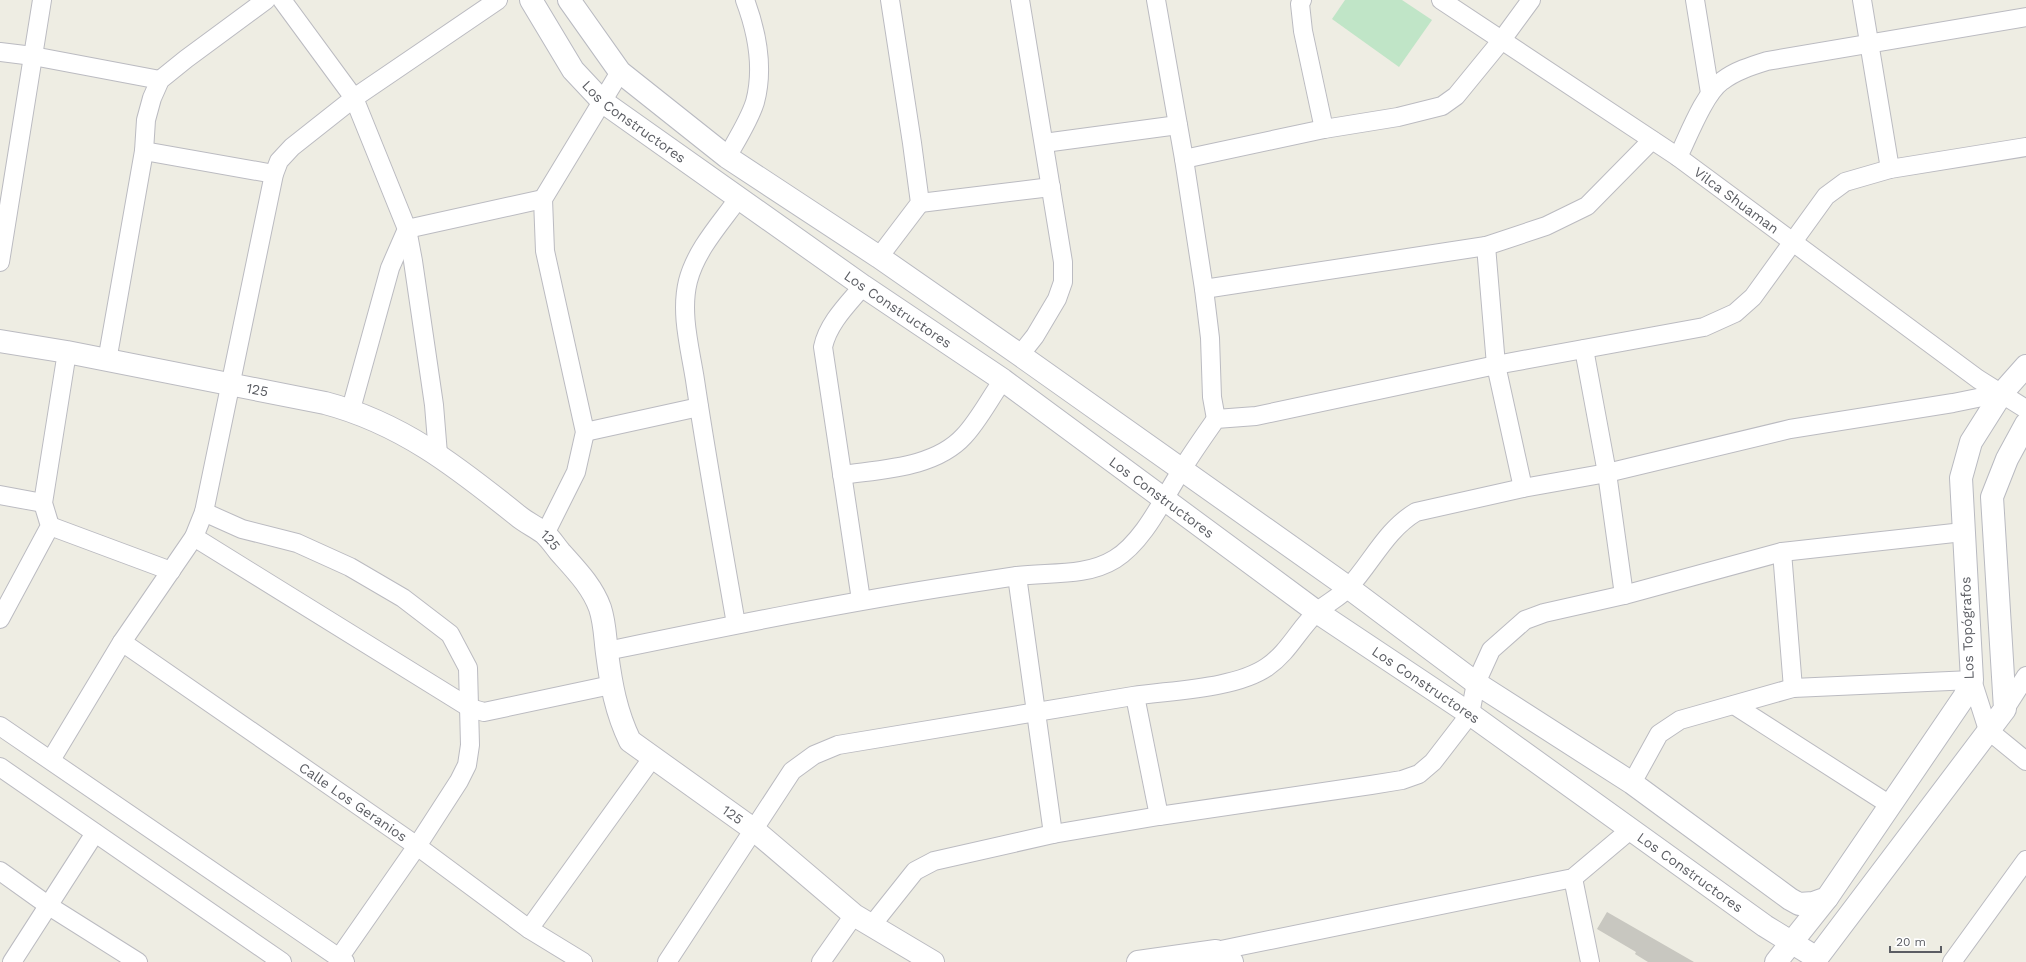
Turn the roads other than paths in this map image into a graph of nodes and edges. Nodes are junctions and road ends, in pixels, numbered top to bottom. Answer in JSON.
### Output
{"nodes":[{"id":1,"x":42,"y":0,"type":"edge"},
{"id":2,"x":266,"y":0,"type":"edge"},
{"id":3,"x":282,"y":0,"type":"edge"},
{"id":4,"x":498,"y":0,"type":"edge"},
{"id":5,"x":531,"y":0,"type":"edge"},
{"id":6,"x":569,"y":0,"type":"edge"},
{"id":7,"x":745,"y":0,"type":"edge"},
{"id":8,"x":890,"y":0,"type":"edge"},
{"id":9,"x":1020,"y":0,"type":"edge"},
{"id":10,"x":1156,"y":0,"type":"edge"},
{"id":11,"x":1302,"y":0,"type":"edge"},
{"id":12,"x":1441,"y":0,"type":"edge"},
{"id":13,"x":1530,"y":0,"type":"edge"},
{"id":14,"x":1695,"y":0,"type":"edge"},
{"id":15,"x":1862,"y":0,"type":"edge"},
{"id":16,"x":2026,"y":17,"type":"edge"},
{"id":17,"x":1501,"y":41,"type":"junction"},
{"id":18,"x":1869,"y":44,"type":"junction"},
{"id":19,"x":0,"y":52,"type":"edge"},
{"id":20,"x":33,"y":56,"type":"junction"},
{"id":21,"x":620,"y":72,"type":"junction"},
{"id":22,"x":160,"y":80,"type":"junction"},
{"id":23,"x":1710,"y":93,"type":"junction"},
{"id":24,"x":354,"y":98,"type":"junction"},
{"id":25,"x":603,"y":102,"type":"junction"},
{"id":26,"x":1178,"y":125,"type":"junction"},
{"id":27,"x":1324,"y":129,"type":"junction"},
{"id":28,"x":1652,"y":140,"type":"junction"},
{"id":29,"x":1044,"y":143,"type":"junction"},
{"id":30,"x":2026,"y":147,"type":"edge"},
{"id":31,"x":144,"y":151,"type":"junction"},
{"id":32,"x":727,"y":157,"type":"junction"},
{"id":33,"x":1678,"y":157,"type":"junction"},
{"id":34,"x":1184,"y":159,"type":"junction"},
{"id":35,"x":1890,"y":169,"type":"junction"},
{"id":36,"x":274,"y":174,"type":"junction"},
{"id":37,"x":1051,"y":187,"type":"junction"},
{"id":38,"x":543,"y":199,"type":"junction"},
{"id":39,"x":738,"y":199,"type":"junction"},
{"id":40,"x":920,"y":203,"type":"junction"},
{"id":41,"x":407,"y":229,"type":"junction"},
{"id":42,"x":1792,"y":242,"type":"junction"},
{"id":43,"x":1486,"y":246,"type":"junction"},
{"id":44,"x":879,"y":256,"type":"junction"},
{"id":45,"x":0,"y":262,"type":"edge"},
{"id":46,"x":863,"y":286,"type":"junction"},
{"id":47,"x":1204,"y":289,"type":"junction"},
{"id":48,"x":0,"y":341,"type":"edge"},
{"id":49,"x":1584,"y":349,"type":"junction"},
{"id":50,"x":67,"y":352,"type":"junction"},
{"id":51,"x":1020,"y":355,"type":"junction"},
{"id":52,"x":107,"y":361,"type":"junction"},
{"id":53,"x":1496,"y":365,"type":"junction"},
{"id":54,"x":2026,"y":366,"type":"edge"},
{"id":55,"x":1003,"y":380,"type":"junction"},
{"id":56,"x":230,"y":385,"type":"junction"},
{"id":57,"x":2002,"y":393,"type":"junction"},
{"id":58,"x":699,"y":407,"type":"junction"},
{"id":59,"x":351,"y":409,"type":"junction"},
{"id":60,"x":2026,"y":409,"type":"edge"},
{"id":61,"x":1216,"y":419,"type":"junction"},
{"id":62,"x":2026,"y":424,"type":"edge"},
{"id":63,"x":585,"y":432,"type":"junction"},
{"id":64,"x":438,"y":454,"type":"junction"},
{"id":65,"x":1181,"y":470,"type":"junction"},
{"id":66,"x":1607,"y":473,"type":"junction"},
{"id":67,"x":842,"y":475,"type":"junction"},
{"id":68,"x":1523,"y":488,"type":"junction"},
{"id":69,"x":0,"y":495,"type":"edge"},
{"id":70,"x":1164,"y":500,"type":"junction"},
{"id":71,"x":43,"y":503,"type":"junction"},
{"id":72,"x":204,"y":512,"type":"junction"},
{"id":73,"x":50,"y":526,"type":"junction"},
{"id":74,"x":1963,"y":532,"type":"junction"},
{"id":75,"x":545,"y":534,"type":"junction"},
{"id":76,"x":194,"y":537,"type":"junction"},
{"id":77,"x":1782,"y":552,"type":"junction"},
{"id":78,"x":171,"y":571,"type":"junction"},
{"id":79,"x":1017,"y":576,"type":"junction"},
{"id":80,"x":1348,"y":588,"type":"junction"},
{"id":81,"x":1624,"y":595,"type":"junction"},
{"id":82,"x":861,"y":600,"type":"junction"},
{"id":83,"x":1317,"y":612,"type":"junction"},
{"id":84,"x":0,"y":619,"type":"edge"},
{"id":85,"x":736,"y":624,"type":"junction"},
{"id":86,"x":122,"y":642,"type":"junction"},
{"id":87,"x":607,"y":651,"type":"junction"},
{"id":88,"x":2026,"y":676,"type":"edge"},
{"id":89,"x":1972,"y":680,"type":"junction"},
{"id":90,"x":1476,"y":683,"type":"junction"},
{"id":91,"x":611,"y":686,"type":"junction"},
{"id":92,"x":1793,"y":688,"type":"junction"},
{"id":93,"x":1135,"y":696,"type":"junction"},
{"id":94,"x":1734,"y":705,"type":"junction"},
{"id":95,"x":470,"y":708,"type":"junction"},
{"id":96,"x":2005,"y":709,"type":"junction"},
{"id":97,"x":1037,"y":712,"type":"junction"},
{"id":98,"x":1470,"y":714,"type":"junction"},
{"id":99,"x":0,"y":726,"type":"edge"},
{"id":100,"x":1988,"y":730,"type":"junction"},
{"id":101,"x":653,"y":757,"type":"junction"},
{"id":102,"x":51,"y":760,"type":"junction"},
{"id":103,"x":2026,"y":761,"type":"edge"},
{"id":104,"x":0,"y":767,"type":"edge"},
{"id":105,"x":1632,"y":783,"type":"junction"},
{"id":106,"x":1890,"y":805,"type":"junction"},
{"id":107,"x":1159,"y":816,"type":"junction"},
{"id":108,"x":752,"y":830,"type":"junction"},
{"id":109,"x":1630,"y":830,"type":"junction"},
{"id":110,"x":95,"y":833,"type":"junction"},
{"id":111,"x":1053,"y":834,"type":"junction"},
{"id":112,"x":417,"y":846,"type":"junction"},
{"id":113,"x":2026,"y":860,"type":"edge"},
{"id":114,"x":0,"y":871,"type":"edge"},
{"id":115,"x":1572,"y":878,"type":"junction"},
{"id":116,"x":1827,"y":898,"type":"junction"},
{"id":117,"x":49,"y":906,"type":"junction"},
{"id":118,"x":863,"y":920,"type":"junction"},
{"id":119,"x":529,"y":928,"type":"junction"},
{"id":120,"x":1792,"y":942,"type":"junction"},
{"id":121,"x":1224,"y":956,"type":"edge"},
{"id":122,"x":341,"y":961,"type":"edge"},
{"id":123,"x":1819,"y":961,"type":"edge"},
{"id":124,"x":12,"y":962,"type":"edge"},
{"id":125,"x":138,"y":962,"type":"edge"},
{"id":126,"x":282,"y":962,"type":"edge"},
{"id":127,"x":583,"y":962,"type":"edge"},
{"id":128,"x":667,"y":962,"type":"edge"},
{"id":129,"x":821,"y":962,"type":"edge"},
{"id":130,"x":933,"y":962,"type":"edge"},
{"id":131,"x":1138,"y":962,"type":"edge"},
{"id":132,"x":1590,"y":962,"type":"edge"},
{"id":133,"x":1776,"y":962,"type":"edge"},
{"id":134,"x":1952,"y":962,"type":"edge"}],
"edges":[{"from":1,"to":20,"type":"street"},
{"from":2,"to":22,"type":"street"},
{"from":3,"to":24,"type":"street"},
{"from":4,"to":24,"type":"street"},
{"from":5,"to":25,"type":"main road","name":"Los Constructores"},
{"from":6,"to":21,"type":"main road","name":"Los Constructores"},
{"from":7,"to":32,"type":"street"},
{"from":8,"to":40,"type":"street"},
{"from":9,"to":29,"type":"street"},
{"from":10,"to":26,"type":"street"},
{"from":11,"to":27,"type":"street"},
{"from":12,"to":17,"type":"street","name":"Vilca Shuaman"},
{"from":13,"to":17,"type":"street"},
{"from":14,"to":23,"type":"street"},
{"from":15,"to":18,"type":"street"},
{"from":16,"to":18,"type":"street"},
{"from":17,"to":27,"type":"street"},
{"from":17,"to":28,"type":"street","name":"Vilca Shuaman"},
{"from":18,"to":23,"type":"street"},
{"from":18,"to":35,"type":"street"},
{"from":19,"to":20,"type":"street"},
{"from":20,"to":22,"type":"street"},
{"from":20,"to":45,"type":"street"},
{"from":21,"to":25,"type":"street"},
{"from":21,"to":32,"type":"main road","name":"Los Constructores"},
{"from":22,"to":31,"type":"street"},
{"from":23,"to":33,"type":"street"},
{"from":24,"to":36,"type":"street"},
{"from":24,"to":41,"type":"street"},
{"from":25,"to":38,"type":"street"},
{"from":25,"to":39,"type":"main road","name":"Los Constructores"},
{"from":26,"to":29,"type":"street"},
{"from":26,"to":34,"type":"street"},
{"from":27,"to":34,"type":"street"},
{"from":28,"to":33,"type":"street","name":"Vilca Shuaman"},
{"from":28,"to":43,"type":"street"},
{"from":29,"to":37,"type":"street"},
{"from":30,"to":35,"type":"street"},
{"from":31,"to":36,"type":"street"},
{"from":31,"to":52,"type":"street"},
{"from":32,"to":44,"type":"main road","name":"Los Constructores"},
{"from":33,"to":42,"type":"street","name":"Vilca Shuaman"},
{"from":34,"to":47,"type":"street"},
{"from":35,"to":42,"type":"street"},
{"from":36,"to":56,"type":"street"},
{"from":37,"to":40,"type":"street"},
{"from":37,"to":51,"type":"street"},
{"from":38,"to":41,"type":"street"},
{"from":38,"to":63,"type":"street"},
{"from":39,"to":46,"type":"main road","name":"Los Constructores"},
{"from":39,"to":58,"type":"street"},
{"from":40,"to":44,"type":"street"},
{"from":41,"to":59,"type":"street"},
{"from":41,"to":64,"type":"street"},
{"from":42,"to":49,"type":"street"},
{"from":42,"to":57,"type":"street","name":"Vilca Shuaman"},
{"from":43,"to":47,"type":"street"},
{"from":43,"to":53,"type":"street"},
{"from":44,"to":51,"type":"main road","name":"Los Constructores"},
{"from":46,"to":55,"type":"main road","name":"Los Constructores"},
{"from":46,"to":67,"type":"street"},
{"from":47,"to":61,"type":"street"},
{"from":48,"to":50,"type":"main road","name":"125"},
{"from":49,"to":53,"type":"street"},
{"from":49,"to":66,"type":"street"},
{"from":50,"to":52,"type":"main road","name":"125"},
{"from":50,"to":71,"type":"street"},
{"from":51,"to":65,"type":"main road","name":"Los Constructores"},
{"from":52,"to":56,"type":"main road","name":"125"},
{"from":53,"to":61,"type":"street"},
{"from":53,"to":68,"type":"street"},
{"from":54,"to":57,"type":"main road","name":"Los Topógrafos"},
{"from":55,"to":67,"type":"street"},
{"from":55,"to":70,"type":"main road","name":"Los Constructores"},
{"from":56,"to":59,"type":"main road","name":"125"},
{"from":56,"to":72,"type":"street"},
{"from":57,"to":60,"type":"street","name":"Vilca Shuaman"},
{"from":57,"to":66,"type":"street"},
{"from":57,"to":74,"type":"main road","name":"Los Topógrafos"},
{"from":58,"to":63,"type":"street"},
{"from":58,"to":85,"type":"street"},
{"from":59,"to":64,"type":"main road","name":"125"},
{"from":61,"to":65,"type":"street"},
{"from":62,"to":96,"type":"main road"},
{"from":63,"to":75,"type":"street"},
{"from":64,"to":75,"type":"main road","name":"125"},
{"from":65,"to":70,"type":"street"},
{"from":65,"to":80,"type":"main road","name":"Los Constructores"},
{"from":66,"to":68,"type":"street"},
{"from":66,"to":81,"type":"street"},
{"from":67,"to":82,"type":"street"},
{"from":68,"to":80,"type":"street"},
{"from":69,"to":71,"type":"street"},
{"from":70,"to":79,"type":"street"},
{"from":70,"to":83,"type":"main road","name":"Los Constructores"},
{"from":71,"to":73,"type":"street"},
{"from":72,"to":76,"type":"street"},
{"from":72,"to":95,"type":"street"},
{"from":73,"to":78,"type":"street"},
{"from":73,"to":84,"type":"street"},
{"from":74,"to":77,"type":"street"},
{"from":74,"to":89,"type":"main road","name":"Los Topógrafos"},
{"from":75,"to":87,"type":"main road","name":"125"},
{"from":76,"to":78,"type":"street"},
{"from":76,"to":95,"type":"street"},
{"from":77,"to":81,"type":"street"},
{"from":77,"to":92,"type":"street"},
{"from":78,"to":86,"type":"street"},
{"from":79,"to":82,"type":"street"},
{"from":79,"to":97,"type":"street"},
{"from":80,"to":83,"type":"street"},
{"from":80,"to":90,"type":"main road","name":"Los Constructores"},
{"from":81,"to":90,"type":"street"},
{"from":82,"to":85,"type":"street"},
{"from":83,"to":93,"type":"street"},
{"from":83,"to":98,"type":"main road","name":"Los Constructores"},
{"from":85,"to":87,"type":"street"},
{"from":86,"to":102,"type":"street"},
{"from":86,"to":112,"type":"street","name":"Calle Los Geranios"},
{"from":87,"to":91,"type":"main road","name":"125"},
{"from":88,"to":96,"type":"street"},
{"from":89,"to":92,"type":"street"},
{"from":89,"to":100,"type":"street"},
{"from":89,"to":106,"type":"main road","name":"Los Topógrafos"},
{"from":90,"to":98,"type":"street"},
{"from":90,"to":105,"type":"main road","name":"Los Constructores"},
{"from":91,"to":95,"type":"street"},
{"from":91,"to":101,"type":"main road","name":"125"},
{"from":92,"to":94,"type":"street"},
{"from":93,"to":97,"type":"street"},
{"from":93,"to":107,"type":"street"},
{"from":94,"to":105,"type":"street"},
{"from":94,"to":106,"type":"street"},
{"from":95,"to":112,"type":"street"},
{"from":96,"to":100,"type":"main road"},
{"from":97,"to":108,"type":"street"},
{"from":97,"to":111,"type":"street"},
{"from":98,"to":107,"type":"street"},
{"from":98,"to":109,"type":"main road","name":"Los Constructores"},
{"from":99,"to":102,"type":"street"},
{"from":100,"to":103,"type":"street"},
{"from":100,"to":123,"type":"main road"},
{"from":101,"to":108,"type":"main road","name":"125"},
{"from":101,"to":119,"type":"street"},
{"from":102,"to":122,"type":"street"},
{"from":104,"to":110,"type":"street"},
{"from":105,"to":116,"type":"main road","name":"Los Constructores"},
{"from":106,"to":116,"type":"main road","name":"Los Topógrafos"},
{"from":107,"to":111,"type":"street"},
{"from":108,"to":118,"type":"main road","name":"125"},
{"from":108,"to":128,"type":"street"},
{"from":109,"to":115,"type":"street"},
{"from":109,"to":120,"type":"main road","name":"Los Constructores"},
{"from":110,"to":117,"type":"street"},
{"from":110,"to":126,"type":"street"},
{"from":111,"to":118,"type":"street"},
{"from":112,"to":119,"type":"street","name":"Calle Los Geranios"},
{"from":112,"to":122,"type":"street"},
{"from":113,"to":134,"type":"street"},
{"from":114,"to":117,"type":"street"},
{"from":115,"to":121,"type":"street"},
{"from":115,"to":132,"type":"street"},
{"from":116,"to":120,"type":"main road","name":"Los Topógrafos"},
{"from":117,"to":124,"type":"street"},
{"from":117,"to":125,"type":"street"},
{"from":118,"to":129,"type":"street"},
{"from":118,"to":130,"type":"main road","name":"125"},
{"from":119,"to":127,"type":"street","name":"Calle Los Geranios"},
{"from":120,"to":123,"type":"main road","name":"Los Constructores"},
{"from":120,"to":133,"type":"main road","name":"Los Topógrafos"},
{"from":121,"to":131,"type":"main road"}]}
